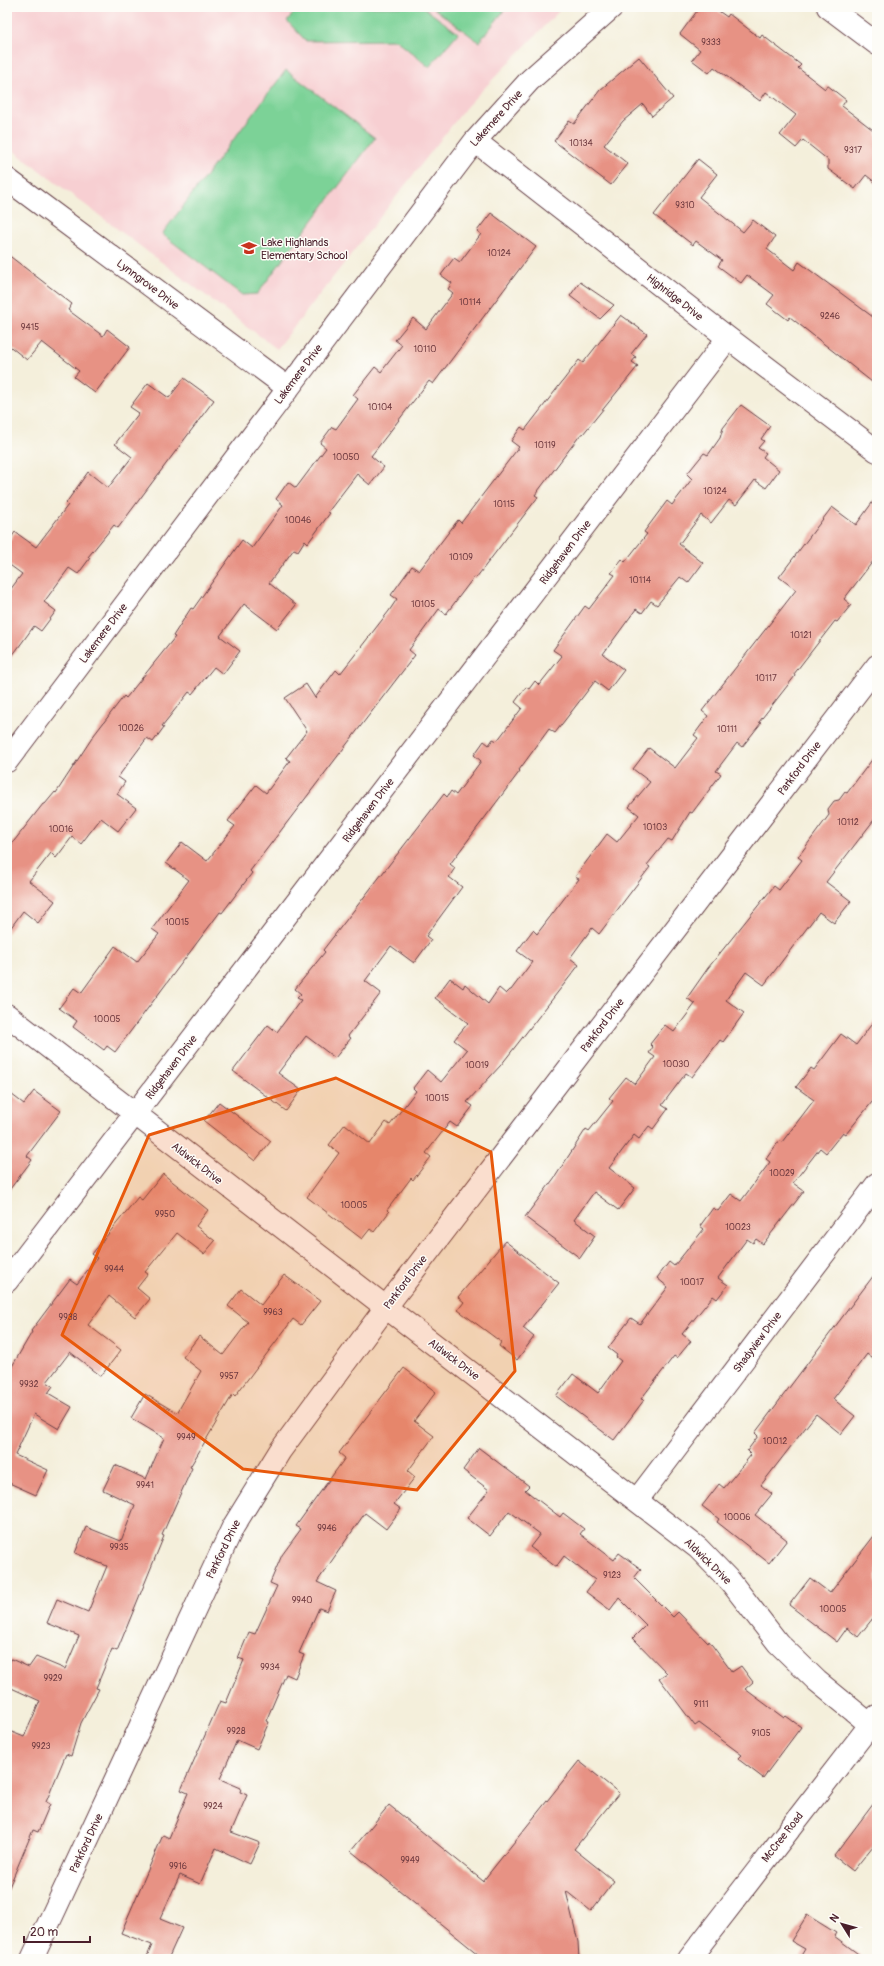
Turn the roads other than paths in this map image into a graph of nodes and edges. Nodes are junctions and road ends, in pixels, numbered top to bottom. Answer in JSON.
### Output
{"nodes":[{"id":1,"x":612,"y":7,"type":"edge"},
{"id":2,"x":828,"y":7,"type":"edge"},
{"id":3,"x":877,"y":44,"type":"edge"},
{"id":4,"x":475,"y":141,"type":"junction"},
{"id":5,"x":7,"y":179,"type":"edge"},
{"id":6,"x":728,"y":338,"type":"junction"},
{"id":7,"x":288,"y":388,"type":"junction"},
{"id":8,"x":877,"y":451,"type":"edge"},
{"id":9,"x":877,"y":666,"type":"edge"},
{"id":10,"x":7,"y":761,"type":"edge"},
{"id":11,"x":7,"y":1015,"type":"edge"},
{"id":12,"x":134,"y":1114,"type":"junction"},
{"id":13,"x":877,"y":1184,"type":"edge"},
{"id":14,"x":7,"y":1281,"type":"edge"},
{"id":15,"x":386,"y":1307,"type":"junction"},
{"id":16,"x":637,"y":1500,"type":"junction"},
{"id":17,"x":875,"y":1724,"type":"edge"},
{"id":18,"x":32,"y":1959,"type":"edge"},
{"id":19,"x":689,"y":1959,"type":"edge"}],
"edges":[{"from":1,"to":4,"type":"street","name":"Lakemere Drive"},
{"from":2,"to":3,"type":"street"},
{"from":4,"to":6,"type":"street","name":"Highridge Drive"},
{"from":4,"to":7,"type":"street","name":"Lakemere Drive"},
{"from":5,"to":7,"type":"street","name":"Lynngrove Drive"},
{"from":6,"to":8,"type":"street","name":"Highridge Drive"},
{"from":6,"to":12,"type":"street","name":"Ridgehaven Drive"},
{"from":7,"to":10,"type":"street","name":"Lakemere Drive"},
{"from":9,"to":15,"type":"street","name":"Parkford Drive"},
{"from":11,"to":12,"type":"street","name":"Aldwick Drive"},
{"from":12,"to":14,"type":"street","name":"Ridgehaven Drive"},
{"from":12,"to":15,"type":"street","name":"Aldwick Drive"},
{"from":13,"to":16,"type":"street","name":"Shadyview Drive"},
{"from":15,"to":16,"type":"street","name":"Aldwick Drive"},
{"from":15,"to":18,"type":"street","name":"Parkford Drive"},
{"from":16,"to":17,"type":"street","name":"Aldwick Drive"},
{"from":17,"to":19,"type":"street","name":"McCree Road"}]}
